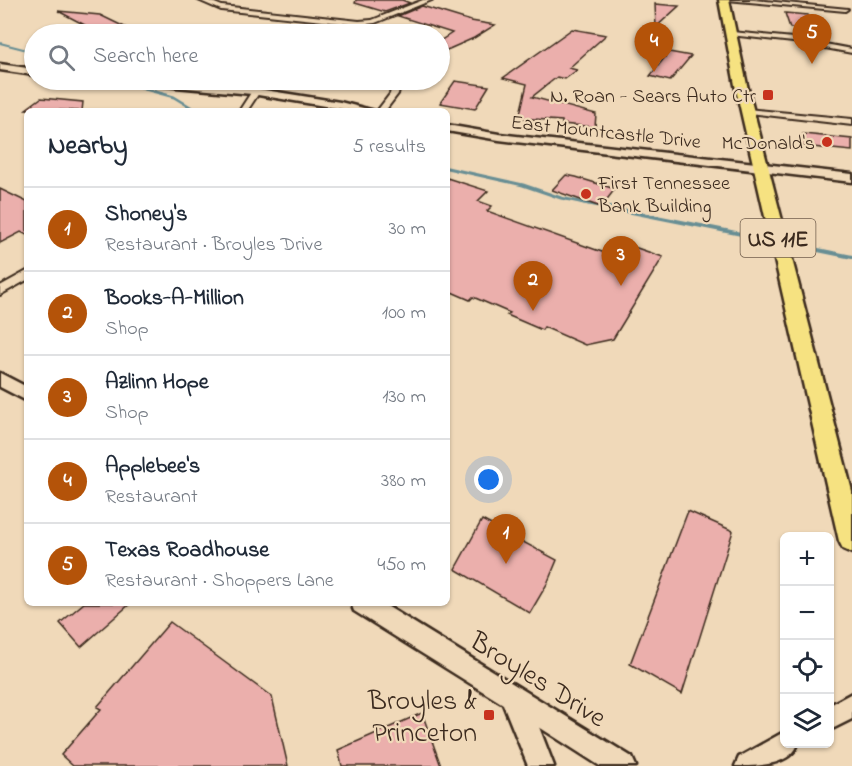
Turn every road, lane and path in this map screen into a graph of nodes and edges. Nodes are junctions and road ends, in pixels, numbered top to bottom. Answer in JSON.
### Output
{"nodes":[{"id":1,"x":201,"y":0,"type":"edge"},
{"id":2,"x":429,"y":0,"type":"edge"},
{"id":3,"x":724,"y":0,"type":"edge"},
{"id":4,"x":730,"y":0,"type":"edge"},
{"id":5,"x":836,"y":0,"type":"edge"},
{"id":6,"x":357,"y":24,"type":"edge"},
{"id":7,"x":378,"y":24,"type":"edge"},
{"id":8,"x":732,"y":34,"type":"junction"},
{"id":9,"x":852,"y":51,"type":"edge"},
{"id":10,"x":0,"y":68,"type":"edge"},
{"id":11,"x":12,"y":70,"type":"junction"},
{"id":12,"x":24,"y":71,"type":"edge"},
{"id":13,"x":0,"y":78,"type":"edge"},
{"id":14,"x":257,"y":90,"type":"joint"},
{"id":15,"x":395,"y":90,"type":"edge"},
{"id":16,"x":245,"y":108,"type":"edge"},
{"id":17,"x":356,"y":108,"type":"edge"},
{"id":18,"x":383,"y":108,"type":"edge"},
{"id":19,"x":749,"y":111,"type":"junction"},
{"id":20,"x":852,"y":122,"type":"edge"},
{"id":21,"x":450,"y":129,"type":"edge"},
{"id":22,"x":761,"y":167,"type":"junction"},
{"id":23,"x":852,"y":178,"type":"edge"},
{"id":24,"x":24,"y":277,"type":"edge"},
{"id":25,"x":0,"y":291,"type":"edge"},
{"id":26,"x":0,"y":379,"type":"edge"},
{"id":27,"x":24,"y":393,"type":"edge"},
{"id":28,"x":852,"y":541,"type":"edge"},
{"id":29,"x":367,"y":606,"type":"edge"},
{"id":30,"x":510,"y":696,"type":"junction"},
{"id":31,"x":852,"y":705,"type":"edge"},
{"id":32,"x":834,"y":716,"type":"edge"},
{"id":33,"x":780,"y":747,"type":"edge"},
{"id":34,"x":541,"y":766,"type":"edge"},
{"id":35,"x":622,"y":766,"type":"edge"},
{"id":36,"x":748,"y":766,"type":"edge"}],
"edges":[{"from":1,"to":6,"type":"street"},
{"from":2,"to":7,"type":"street"},
{"from":3,"to":8,"type":"main road","number":"US 11E"},
{"from":4,"to":5,"type":"street"},
{"from":8,"to":9,"type":"street"},
{"from":8,"to":19,"type":"main road","number":"US 11E"},
{"from":10,"to":11,"type":"street"},
{"from":11,"to":12,"type":"street"},
{"from":11,"to":13,"type":"street"},
{"from":14,"to":16,"type":"street"},
{"from":14,"to":17,"type":"street"},
{"from":15,"to":18,"type":"street"},
{"from":19,"to":20,"type":"street"},
{"from":19,"to":22,"type":"main road","number":"US 11E"},
{"from":21,"to":22,"type":"street","name":"East Mountcastle Drive"},
{"from":22,"to":23,"type":"street","name":"East Mountcastle Drive"},
{"from":22,"to":28,"type":"main road","number":"US 11E"},
{"from":24,"to":25,"type":"street"},
{"from":26,"to":27,"type":"street"},
{"from":29,"to":30,"type":"street","name":"Broyles Drive"},
{"from":30,"to":34,"type":"street"},
{"from":30,"to":35,"type":"street","name":"Broyles Drive"},
{"from":31,"to":32,"type":"street"},
{"from":33,"to":36,"type":"street"}]}
